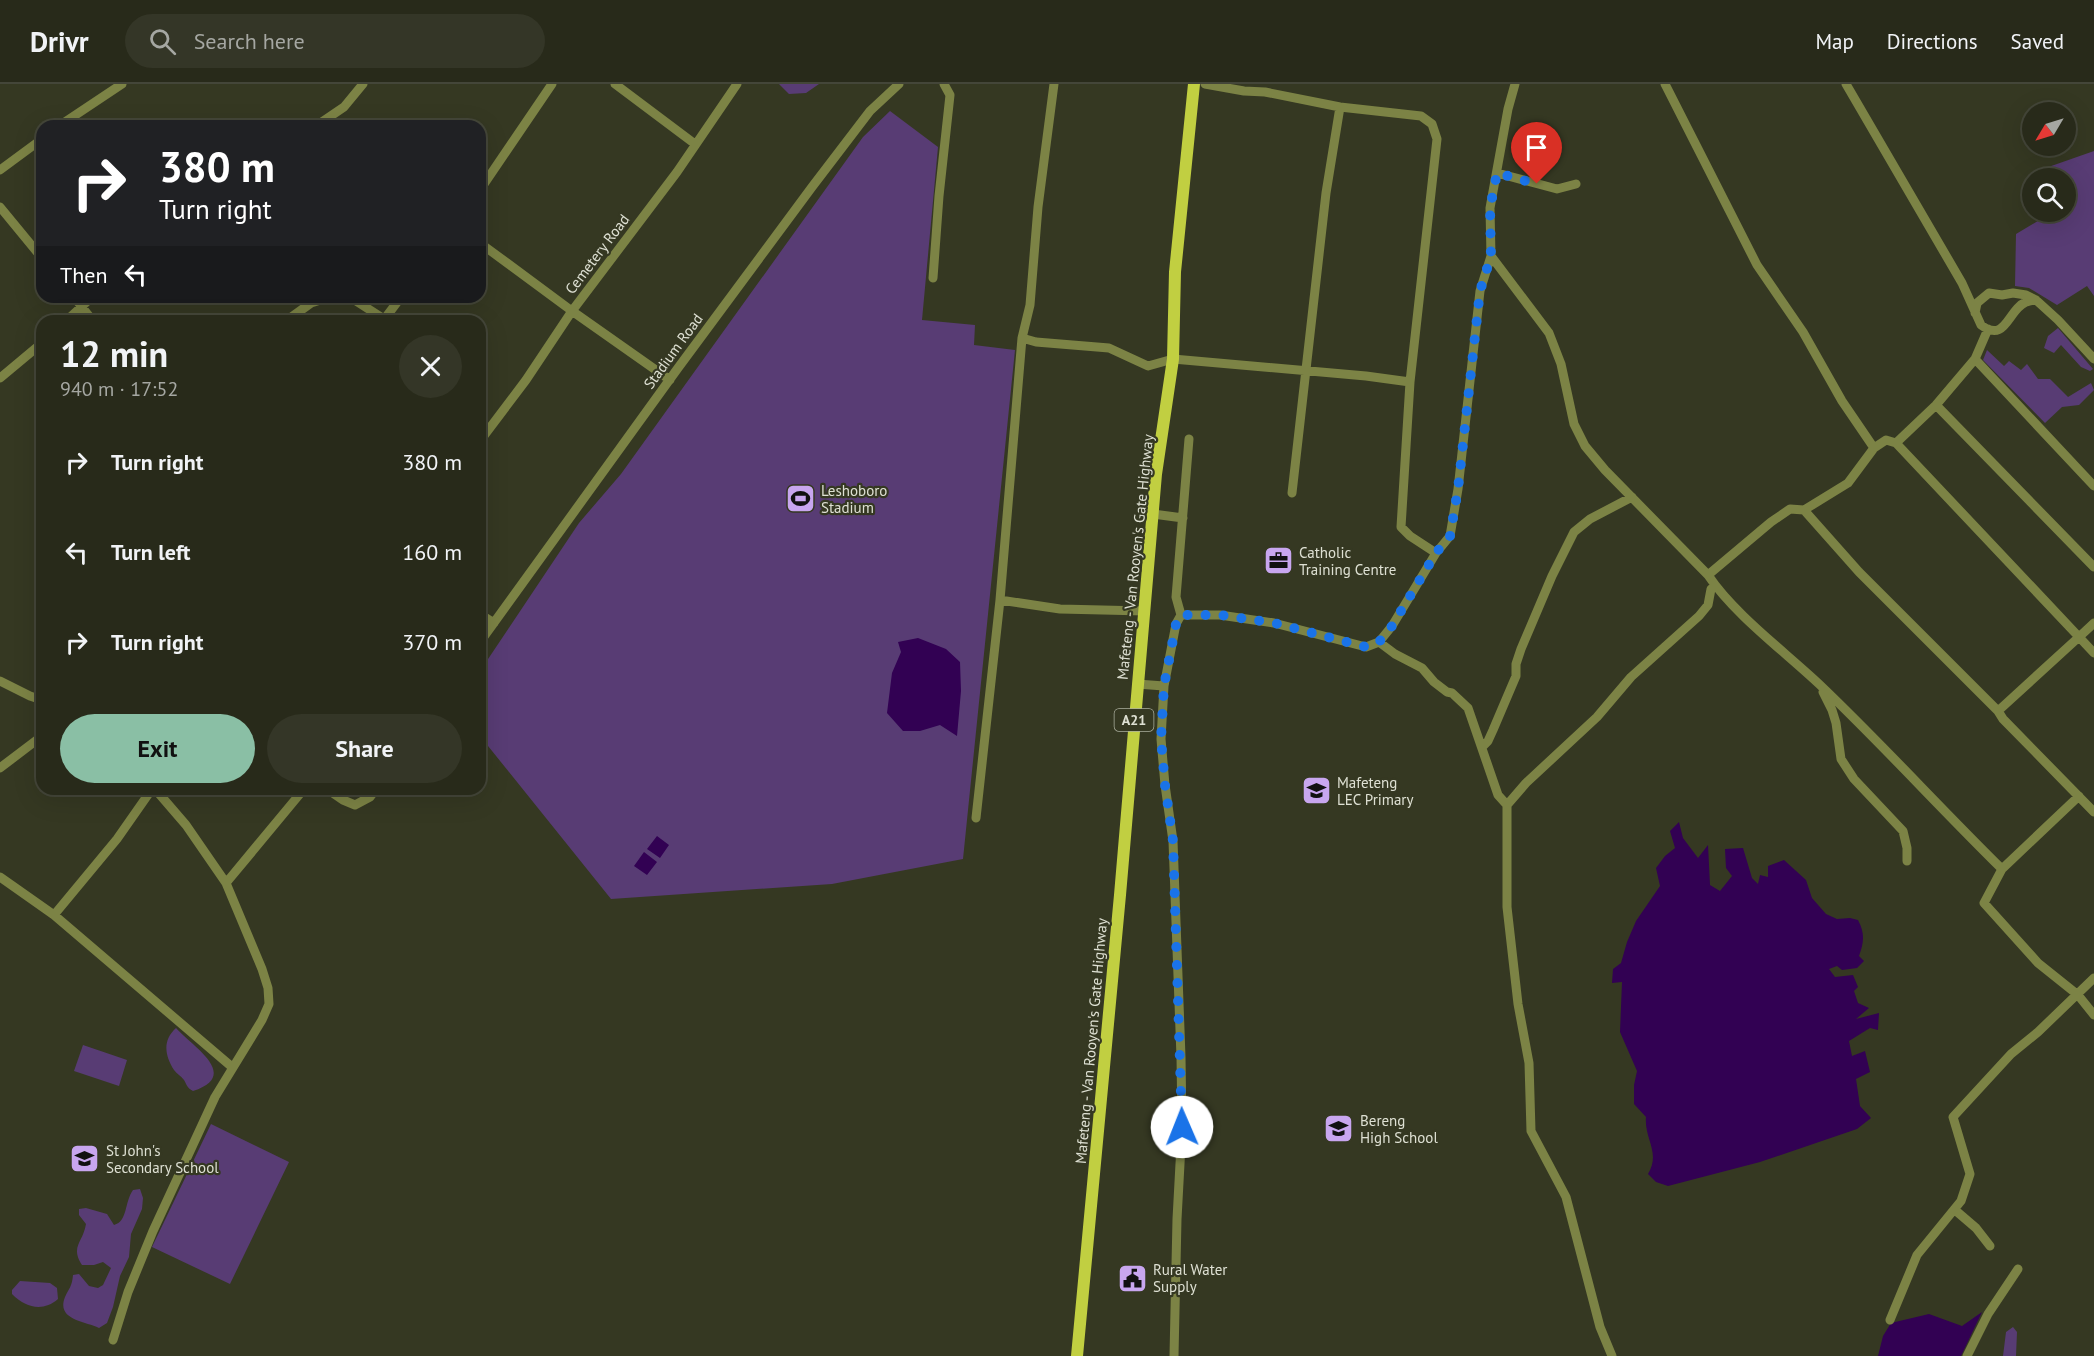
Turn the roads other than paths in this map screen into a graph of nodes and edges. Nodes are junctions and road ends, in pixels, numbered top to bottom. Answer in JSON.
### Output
{"nodes":[{"id":1,"x":122,"y":84,"type":"edge"},
{"id":2,"x":363,"y":84,"type":"edge"},
{"id":3,"x":552,"y":84,"type":"edge"},
{"id":4,"x":615,"y":84,"type":"edge"},
{"id":5,"x":737,"y":84,"type":"edge"},
{"id":6,"x":899,"y":84,"type":"edge"},
{"id":7,"x":944,"y":84,"type":"edge"},
{"id":8,"x":1054,"y":84,"type":"edge"},
{"id":9,"x":1194,"y":84,"type":"edge"},
{"id":10,"x":1205,"y":84,"type":"edge"},
{"id":11,"x":1515,"y":84,"type":"edge"},
{"id":12,"x":1665,"y":84,"type":"edge"},
{"id":13,"x":1846,"y":84,"type":"edge"},
{"id":14,"x":1340,"y":107,"type":"junction"},
{"id":15,"x":68,"y":120,"type":"edge"},
{"id":16,"x":325,"y":120,"type":"edge"},
{"id":17,"x":36,"y":143,"type":"edge"},
{"id":18,"x":695,"y":144,"type":"junction"},
{"id":19,"x":0,"y":170,"type":"edge"},
{"id":20,"x":1497,"y":173,"type":"junction"},
{"id":21,"x":486,"y":180,"type":"edge"},
{"id":22,"x":1576,"y":184,"type":"dead end"},
{"id":23,"x":0,"y":207,"type":"edge"},
{"id":24,"x":486,"y":248,"type":"edge"},
{"id":25,"x":36,"y":251,"type":"edge"},
{"id":26,"x":1491,"y":256,"type":"junction"},
{"id":27,"x":933,"y":278,"type":"dead end"},
{"id":28,"x":1962,"y":283,"type":"junction"},
{"id":29,"x":1984,"y":295,"type":"junction"},
{"id":30,"x":2002,"y":295,"type":"junction"},
{"id":31,"x":2036,"y":300,"type":"junction"},
{"id":32,"x":79,"y":303,"type":"edge"},
{"id":33,"x":86,"y":303,"type":"edge"},
{"id":34,"x":310,"y":303,"type":"edge"},
{"id":35,"x":358,"y":303,"type":"edge"},
{"id":36,"x":396,"y":303,"type":"edge"},
{"id":37,"x":82,"y":307,"type":"junction"},
{"id":38,"x":572,"y":312,"type":"junction"},
{"id":39,"x":1975,"y":313,"type":"junction"},
{"id":40,"x":2012,"y":314,"type":"junction"},
{"id":41,"x":73,"y":315,"type":"edge"},
{"id":42,"x":88,"y":315,"type":"edge"},
{"id":43,"x":294,"y":315,"type":"edge"},
{"id":44,"x":376,"y":315,"type":"edge"},
{"id":45,"x":387,"y":315,"type":"edge"},
{"id":46,"x":1988,"y":329,"type":"junction"},
{"id":47,"x":1022,"y":338,"type":"junction"},
{"id":48,"x":36,"y":348,"type":"edge"},
{"id":49,"x":1173,"y":359,"type":"junction"},
{"id":50,"x":1975,"y":359,"type":"junction"},
{"id":51,"x":2094,"y":359,"type":"edge"},
{"id":52,"x":1305,"y":370,"type":"junction"},
{"id":53,"x":0,"y":378,"type":"edge"},
{"id":54,"x":670,"y":380,"type":"junction"},
{"id":55,"x":1410,"y":382,"type":"junction"},
{"id":56,"x":1936,"y":405,"type":"junction"},
{"id":57,"x":486,"y":433,"type":"edge"},
{"id":58,"x":1189,"y":439,"type":"dead end"},
{"id":59,"x":1896,"y":443,"type":"junction"},
{"id":60,"x":1874,"y":448,"type":"junction"},
{"id":61,"x":2094,"y":486,"type":"edge"},
{"id":62,"x":1292,"y":493,"type":"dead end"},
{"id":63,"x":1632,"y":497,"type":"junction"},
{"id":64,"x":1804,"y":510,"type":"junction"},
{"id":65,"x":1153,"y":514,"type":"junction"},
{"id":66,"x":1183,"y":518,"type":"junction"},
{"id":67,"x":1436,"y":553,"type":"junction"},
{"id":68,"x":2094,"y":567,"type":"edge"},
{"id":69,"x":1708,"y":575,"type":"junction"},
{"id":70,"x":1715,"y":586,"type":"junction"},
{"id":71,"x":1000,"y":600,"type":"junction"},
{"id":72,"x":1144,"y":611,"type":"junction"},
{"id":73,"x":1181,"y":615,"type":"junction"},
{"id":74,"x":486,"y":618,"type":"edge"},
{"id":75,"x":494,"y":623,"type":"junction"},
{"id":76,"x":2094,"y":623,"type":"edge"},
{"id":77,"x":486,"y":634,"type":"edge"},
{"id":78,"x":2079,"y":637,"type":"junction"},
{"id":79,"x":1379,"y":642,"type":"junction"},
{"id":80,"x":2094,"y":653,"type":"edge"},
{"id":81,"x":0,"y":681,"type":"edge"},
{"id":82,"x":1137,"y":684,"type":"junction"},
{"id":83,"x":1820,"y":684,"type":"junction"},
{"id":84,"x":1164,"y":686,"type":"junction"},
{"id":85,"x":36,"y":698,"type":"edge"},
{"id":86,"x":1998,"y":711,"type":"junction"},
{"id":87,"x":36,"y":741,"type":"edge"},
{"id":88,"x":1482,"y":747,"type":"junction"},
{"id":89,"x":0,"y":768,"type":"edge"},
{"id":90,"x":150,"y":795,"type":"edge"},
{"id":91,"x":159,"y":795,"type":"edge"},
{"id":92,"x":299,"y":795,"type":"edge"},
{"id":93,"x":336,"y":795,"type":"edge"},
{"id":94,"x":372,"y":795,"type":"edge"},
{"id":95,"x":2079,"y":796,"type":"junction"},
{"id":96,"x":1507,"y":805,"type":"junction"},
{"id":97,"x":2094,"y":812,"type":"edge"},
{"id":98,"x":976,"y":818,"type":"dead end"},
{"id":99,"x":1907,"y":861,"type":"dead end"},
{"id":100,"x":2002,"y":869,"type":"junction"},
{"id":101,"x":0,"y":877,"type":"edge"},
{"id":102,"x":226,"y":883,"type":"junction"},
{"id":103,"x":54,"y":915,"type":"junction"},
{"id":104,"x":2094,"y":978,"type":"edge"},
{"id":105,"x":2078,"y":995,"type":"junction"},
{"id":106,"x":2094,"y":1015,"type":"edge"},
{"id":107,"x":232,"y":1067,"type":"junction"},
{"id":108,"x":1954,"y":1210,"type":"junction"},
{"id":109,"x":1990,"y":1246,"type":"dead end"},
{"id":110,"x":2018,"y":1269,"type":"dead end"},
{"id":111,"x":1890,"y":1320,"type":"dead end"},
{"id":112,"x":113,"y":1340,"type":"dead end"},
{"id":113,"x":1077,"y":1356,"type":"edge"},
{"id":114,"x":1174,"y":1356,"type":"edge"},
{"id":115,"x":1612,"y":1356,"type":"edge"},
{"id":116,"x":1967,"y":1356,"type":"edge"}],
"edges":[{"from":1,"to":15,"type":"street"},
{"from":2,"to":16,"type":"street"},
{"from":3,"to":21,"type":"street"},
{"from":4,"to":18,"type":"street"},
{"from":5,"to":18,"type":"street","name":"Cemetery Road"},
{"from":6,"to":54,"type":"street","name":"Stadium Road"},
{"from":7,"to":27,"type":"street"},
{"from":8,"to":47,"type":"street"},
{"from":9,"to":49,"type":"main road","name":"Mafeteng - Van Rooyen's Gate Highway","number":"A21"},
{"from":10,"to":14,"type":"street"},
{"from":11,"to":20,"type":"street"},
{"from":12,"to":60,"type":"street"},
{"from":13,"to":28,"type":"street"},
{"from":14,"to":52,"type":"street"},
{"from":14,"to":55,"type":"street"},
{"from":17,"to":19,"type":"street"},
{"from":18,"to":38,"type":"street","name":"Cemetery Road"},
{"from":20,"to":22,"type":"street"},
{"from":20,"to":26,"type":"street"},
{"from":23,"to":25,"type":"street"},
{"from":24,"to":38,"type":"street"},
{"from":26,"to":63,"type":"street"},
{"from":26,"to":67,"type":"street"},
{"from":28,"to":29,"type":"street"},
{"from":28,"to":39,"type":"street"},
{"from":29,"to":30,"type":"street"},
{"from":29,"to":39,"type":"street"},
{"from":30,"to":31,"type":"street"},
{"from":30,"to":40,"type":"street"},
{"from":31,"to":40,"type":"street"},
{"from":31,"to":51,"type":"street"},
{"from":32,"to":37,"type":"street"},
{"from":33,"to":37,"type":"street"},
{"from":34,"to":43,"type":"street"},
{"from":35,"to":44,"type":"street"},
{"from":36,"to":45,"type":"street"},
{"from":37,"to":41,"type":"street"},
{"from":37,"to":42,"type":"street"},
{"from":38,"to":54,"type":"street"},
{"from":38,"to":57,"type":"street","name":"Cemetery Road"},
{"from":39,"to":46,"type":"street"},
{"from":40,"to":46,"type":"street"},
{"from":46,"to":50,"type":"street"},
{"from":47,"to":49,"type":"street"},
{"from":47,"to":71,"type":"street"},
{"from":48,"to":53,"type":"street"},
{"from":49,"to":52,"type":"street"},
{"from":49,"to":65,"type":"main road","name":"Mafeteng - Van Rooyen's Gate Highway","number":"A21"},
{"from":50,"to":56,"type":"street"},
{"from":50,"to":61,"type":"street"},
{"from":52,"to":55,"type":"street"},
{"from":52,"to":62,"type":"street"},
{"from":54,"to":75,"type":"street","name":"Stadium Road"},
{"from":55,"to":67,"type":"street"},
{"from":56,"to":59,"type":"street"},
{"from":56,"to":68,"type":"street"},
{"from":58,"to":66,"type":"street"},
{"from":59,"to":60,"type":"street"},
{"from":59,"to":78,"type":"street"},
{"from":60,"to":64,"type":"street"},
{"from":63,"to":69,"type":"street"},
{"from":63,"to":88,"type":"street"},
{"from":64,"to":69,"type":"street"},
{"from":64,"to":86,"type":"street"},
{"from":65,"to":66,"type":"street"},
{"from":65,"to":72,"type":"main road","name":"Mafeteng - Van Rooyen's Gate Highway","number":"A21"},
{"from":66,"to":73,"type":"street"},
{"from":67,"to":79,"type":"street"},
{"from":69,"to":70,"type":"street"},
{"from":70,"to":83,"type":"street"},
{"from":70,"to":96,"type":"street"},
{"from":71,"to":72,"type":"street"},
{"from":71,"to":98,"type":"street"},
{"from":72,"to":82,"type":"main road","name":"Mafeteng - Van Rooyen's Gate Highway","number":"A21"},
{"from":73,"to":79,"type":"street"},
{"from":73,"to":84,"type":"street"},
{"from":74,"to":75,"type":"street"},
{"from":75,"to":77,"type":"street","name":"Stadium Road"},
{"from":76,"to":78,"type":"street"},
{"from":78,"to":80,"type":"street"},
{"from":78,"to":86,"type":"street"},
{"from":79,"to":88,"type":"street"},
{"from":81,"to":85,"type":"street"},
{"from":82,"to":84,"type":"street"},
{"from":82,"to":113,"type":"main road","name":"Mafeteng - Van Rooyen's Gate Highway","number":"A21"},
{"from":83,"to":99,"type":"street"},
{"from":83,"to":100,"type":"street"},
{"from":84,"to":114,"type":"street"},
{"from":86,"to":95,"type":"street"},
{"from":87,"to":89,"type":"street"},
{"from":88,"to":96,"type":"street"},
{"from":90,"to":103,"type":"street"},
{"from":91,"to":102,"type":"street"},
{"from":92,"to":102,"type":"street"},
{"from":93,"to":94,"type":"street"},
{"from":95,"to":97,"type":"street"},
{"from":95,"to":100,"type":"street"},
{"from":96,"to":115,"type":"street"},
{"from":100,"to":105,"type":"street"},
{"from":101,"to":103,"type":"street"},
{"from":102,"to":107,"type":"street"},
{"from":103,"to":107,"type":"street"},
{"from":104,"to":105,"type":"street"},
{"from":105,"to":106,"type":"street"},
{"from":105,"to":108,"type":"street"},
{"from":107,"to":112,"type":"street"},
{"from":108,"to":109,"type":"street"},
{"from":108,"to":111,"type":"street"},
{"from":110,"to":116,"type":"street"}]}
